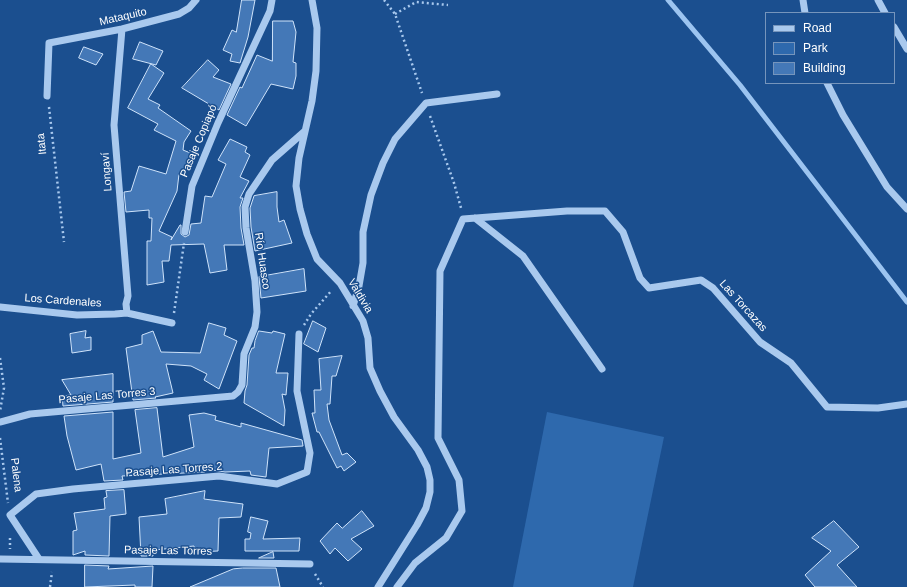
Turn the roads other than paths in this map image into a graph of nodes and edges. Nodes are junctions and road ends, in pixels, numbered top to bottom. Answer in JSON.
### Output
{"nodes":[{"id":1,"x":196,"y":0,"type":"edge"},
{"id":2,"x":272,"y":0,"type":"edge"},
{"id":3,"x":312,"y":0,"type":"edge"},
{"id":4,"x":803,"y":0,"type":"edge"},
{"id":5,"x":878,"y":0,"type":"edge"},
{"id":6,"x":805,"y":12,"type":"edge"},
{"id":7,"x":884,"y":12,"type":"edge"},
{"id":8,"x":122,"y":29,"type":"junction"},
{"id":9,"x":895,"y":29,"type":"edge"},
{"id":10,"x":907,"y":49,"type":"edge"},
{"id":11,"x":828,"y":84,"type":"edge"},
{"id":12,"x":497,"y":94,"type":"dead end"},
{"id":13,"x":47,"y":96,"type":"road end"},
{"id":14,"x":305,"y":131,"type":"junction"},
{"id":15,"x":907,"y":209,"type":"edge"},
{"id":16,"x":475,"y":218,"type":"junction"},
{"id":17,"x":185,"y":232,"type":"road end"},
{"id":18,"x":353,"y":306,"type":"junction"},
{"id":19,"x":0,"y":307,"type":"edge"},
{"id":20,"x":127,"y":312,"type":"junction"},
{"id":21,"x":172,"y":323,"type":"road end"},
{"id":22,"x":299,"y":334,"type":"road end"},
{"id":23,"x":602,"y":369,"type":"dead end"},
{"id":24,"x":217,"y":396,"type":"joint"},
{"id":25,"x":907,"y":404,"type":"edge"},
{"id":26,"x":0,"y":422,"type":"edge"},
{"id":27,"x":0,"y":559,"type":"edge"},
{"id":28,"x":39,"y":559,"type":"junction"},
{"id":29,"x":310,"y":564,"type":"road end"},
{"id":30,"x":378,"y":587,"type":"edge"},
{"id":31,"x":397,"y":587,"type":"edge"}],
"edges":[{"from":1,"to":8,"type":"street","name":"Mataquito"},
{"from":2,"to":17,"type":"street","name":"Pasaje Copiapó"},
{"from":3,"to":14,"type":"street","name":"Valdivia"},
{"from":4,"to":6,"type":"street"},
{"from":5,"to":7,"type":"street"},
{"from":8,"to":13,"type":"street","name":"Mataquito"},
{"from":8,"to":20,"type":"street","name":"Longaví"},
{"from":9,"to":10,"type":"street"},
{"from":11,"to":15,"type":"street"},
{"from":12,"to":18,"type":"street"},
{"from":14,"to":18,"type":"street","name":"Valdivia"},
{"from":14,"to":24,"type":"street","name":"Río Huasco"},
{"from":16,"to":23,"type":"street"},
{"from":16,"to":25,"type":"street","name":"Las Torcazas"},
{"from":16,"to":31,"type":"street","name":"Las Torcazas"},
{"from":18,"to":30,"type":"street","name":"Valdivia"},
{"from":19,"to":20,"type":"street","name":"Los Cardenales"},
{"from":20,"to":21,"type":"street","name":"Los Cardenales"},
{"from":22,"to":28,"type":"street","name":"Pasaje Las Torres 2"},
{"from":24,"to":26,"type":"street","name":"Pasaje Las Torres 3"},
{"from":27,"to":28,"type":"street","name":"Pasaje Las Torres"},
{"from":28,"to":29,"type":"street","name":"Pasaje Las Torres"}]}
